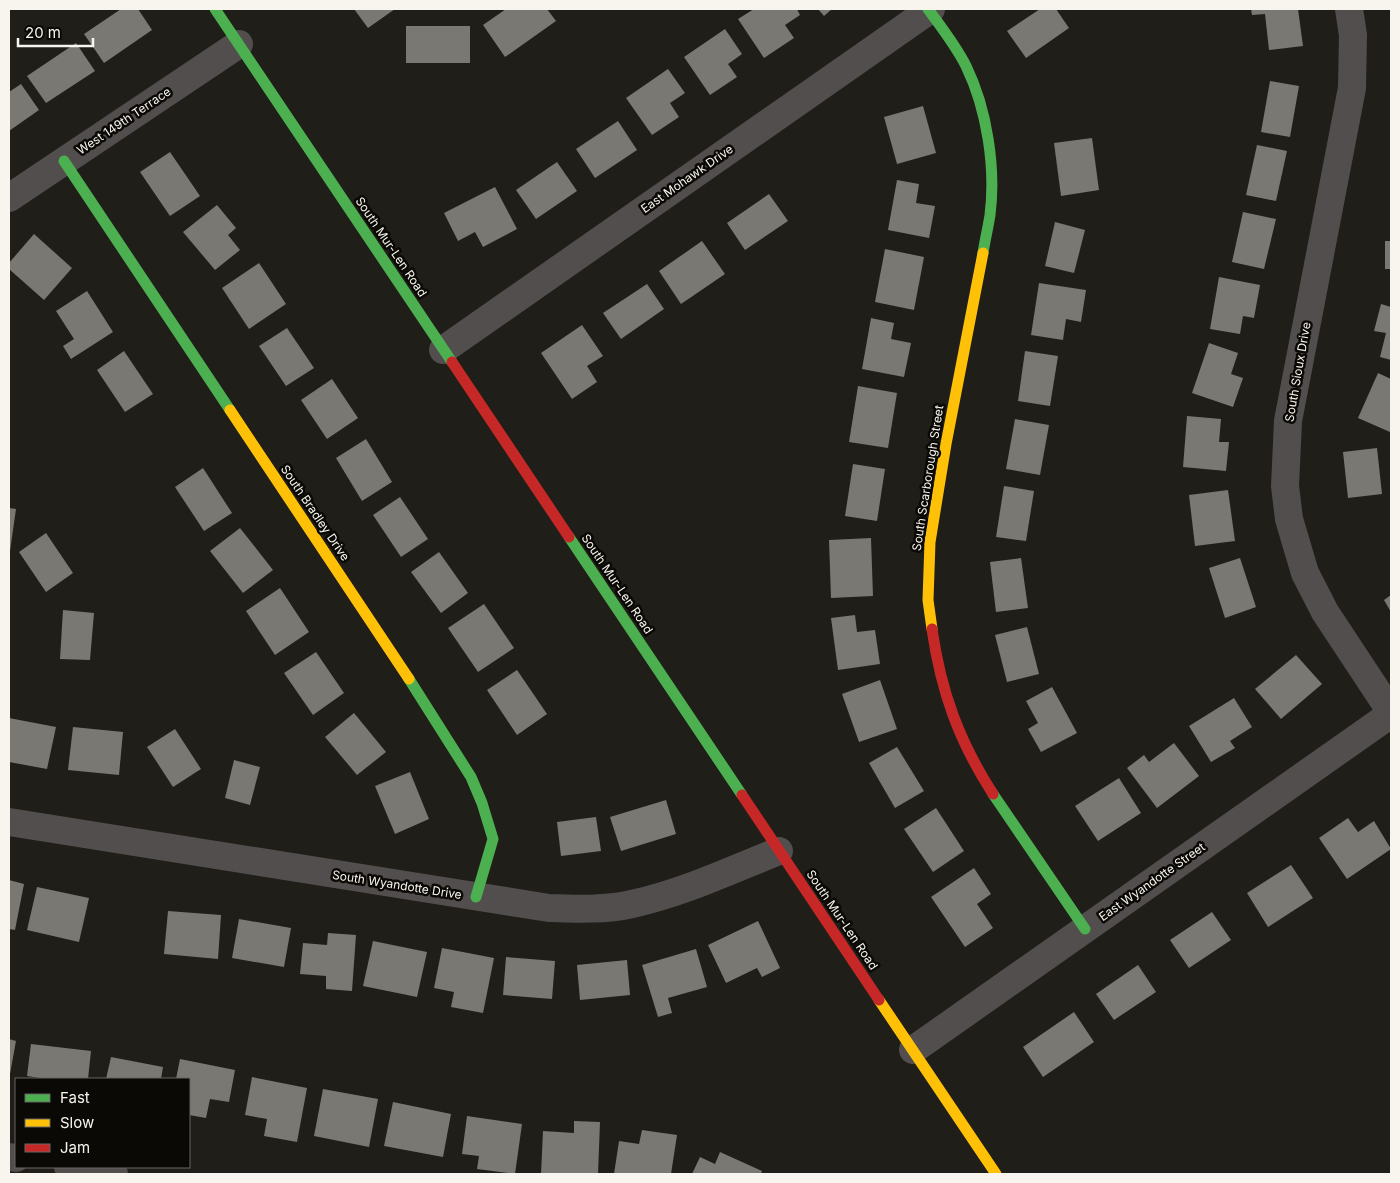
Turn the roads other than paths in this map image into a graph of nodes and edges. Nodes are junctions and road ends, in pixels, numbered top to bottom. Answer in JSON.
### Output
{"nodes":[{"id":1,"x":215,"y":9,"type":"edge"},
{"id":2,"x":930,"y":9,"type":"edge"},
{"id":3,"x":1349,"y":9,"type":"edge"},
{"id":4,"x":239,"y":44,"type":"junction"},
{"id":5,"x":64,"y":161,"type":"junction"},
{"id":6,"x":9,"y":198,"type":"edge"},
{"id":7,"x":443,"y":350,"type":"junction"},
{"id":8,"x":1391,"y":713,"type":"edge"},
{"id":9,"x":9,"y":822,"type":"edge"},
{"id":10,"x":779,"y":850,"type":"junction"},
{"id":11,"x":476,"y":898,"type":"junction"},
{"id":12,"x":1085,"y":929,"type":"junction"},
{"id":13,"x":913,"y":1050,"type":"junction"},
{"id":14,"x":75,"y":1168,"type":"edge"},
{"id":15,"x":114,"y":1174,"type":"edge"},
{"id":16,"x":996,"y":1174,"type":"edge"}],
"edges":[{"from":1,"to":4,"type":"street","name":"South Mur-Len Road"},
{"from":2,"to":7,"type":"street","name":"East Mohawk Drive"},
{"from":2,"to":12,"type":"street","name":"South Scarborough Street"},
{"from":3,"to":8,"type":"street","name":"South Sioux Drive"},
{"from":4,"to":5,"type":"street","name":"West 149th Terrace"},
{"from":4,"to":7,"type":"street","name":"South Mur-Len Road"},
{"from":5,"to":6,"type":"street","name":"West 149th Terrace"},
{"from":5,"to":11,"type":"street","name":"South Bradley Drive"},
{"from":7,"to":10,"type":"street","name":"South Mur-Len Road"},
{"from":8,"to":12,"type":"street","name":"East Wyandotte Street"},
{"from":9,"to":11,"type":"street","name":"South Wyandotte Drive"},
{"from":10,"to":11,"type":"street","name":"South Wyandotte Drive"},
{"from":10,"to":13,"type":"street","name":"South Mur-Len Road"},
{"from":12,"to":13,"type":"street","name":"East Wyandotte Street"},
{"from":13,"to":16,"type":"street","name":"South Mur-Len Road"},
{"from":14,"to":15,"type":"street"}]}
